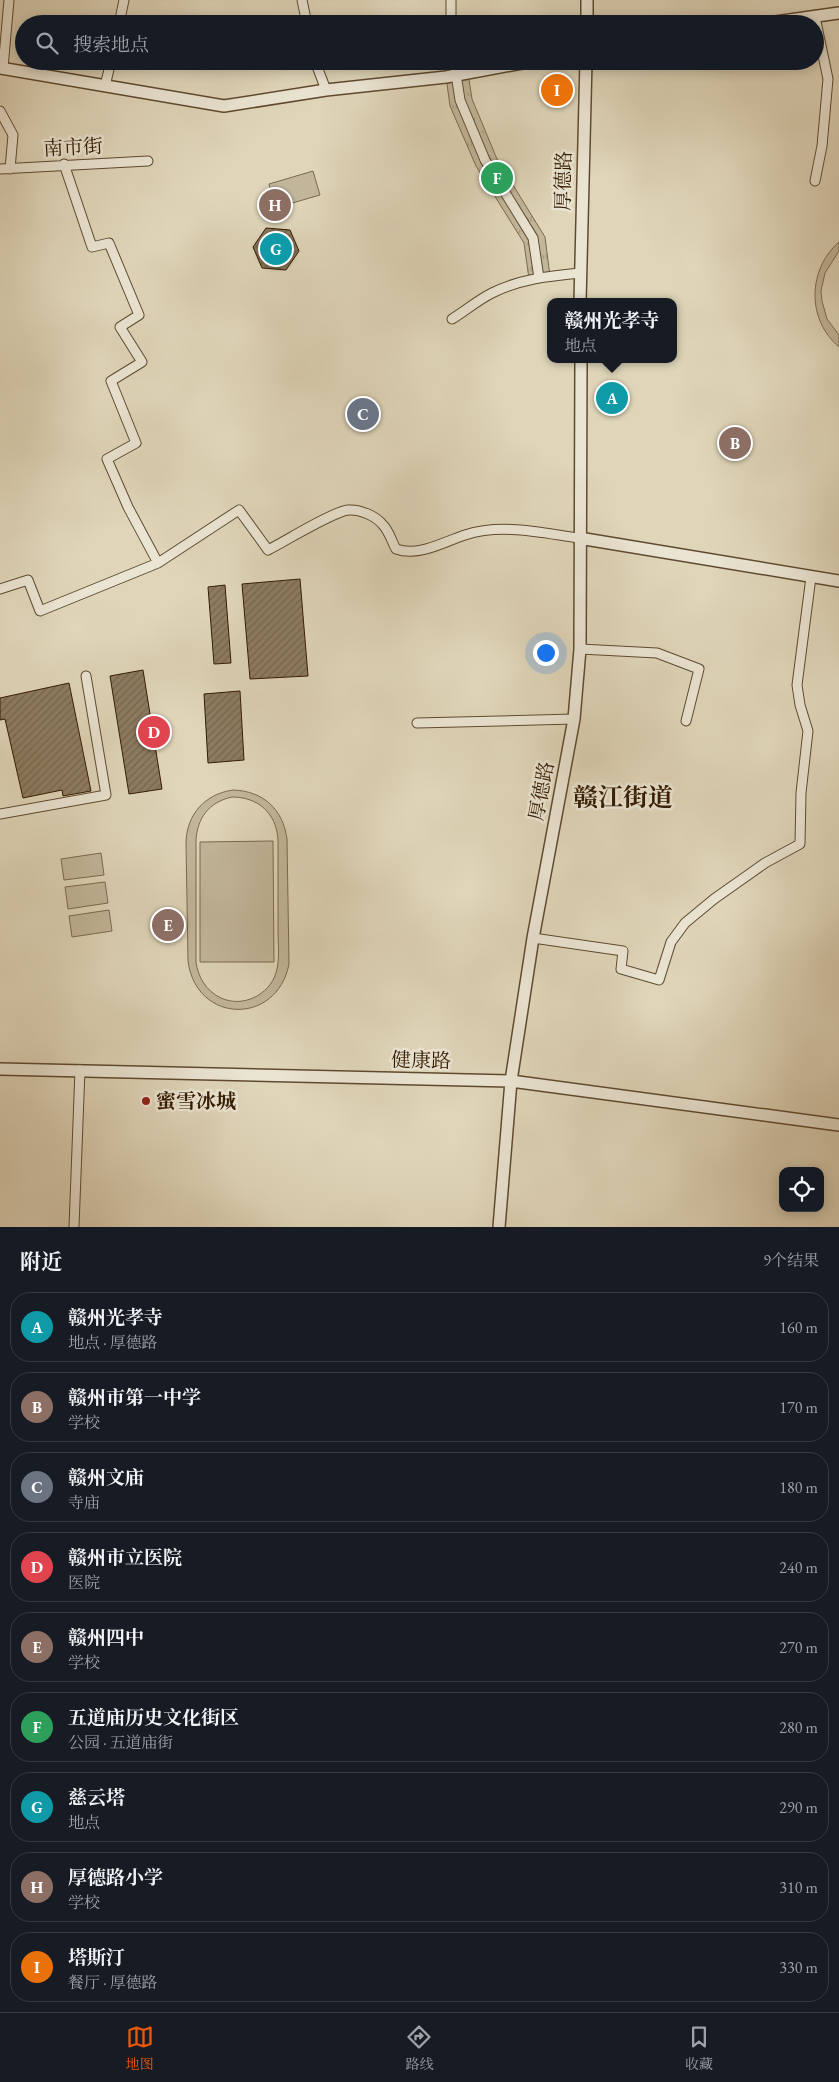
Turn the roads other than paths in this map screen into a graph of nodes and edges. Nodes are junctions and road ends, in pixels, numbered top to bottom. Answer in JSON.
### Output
{"nodes":[{"id":1,"x":124,"y":0,"type":"edge"},
{"id":2,"x":302,"y":0,"type":"edge"},
{"id":3,"x":451,"y":0,"type":"edge"},
{"id":4,"x":587,"y":0,"type":"edge"},
{"id":5,"x":6,"y":2,"type":"edge"},
{"id":6,"x":839,"y":13,"type":"edge"},
{"id":7,"x":121,"y":15,"type":"edge"},
{"id":8,"x":305,"y":15,"type":"edge"},
{"id":9,"x":451,"y":15,"type":"edge"},
{"id":10,"x":587,"y":15,"type":"edge"},
{"id":11,"x":824,"y":16,"type":"edge"},
{"id":12,"x":824,"y":58,"type":"edge"},
{"id":13,"x":2,"y":68,"type":"edge"},
{"id":14,"x":109,"y":70,"type":"edge"},
{"id":15,"x":318,"y":70,"type":"edge"},
{"id":16,"x":455,"y":70,"type":"edge"},
{"id":17,"x":484,"y":70,"type":"edge"},
{"id":18,"x":586,"y":70,"type":"edge"},
{"id":19,"x":456,"y":75,"type":"junction"},
{"id":20,"x":106,"y":86,"type":"junction"},
{"id":21,"x":326,"y":90,"type":"junction"},
{"id":22,"x":0,"y":111,"type":"edge"},
{"id":23,"x":148,"y":161,"type":"dead end"},
{"id":24,"x":64,"y":164,"type":"junction"},
{"id":25,"x":0,"y":169,"type":"edge"},
{"id":26,"x":10,"y":169,"type":"junction"},
{"id":27,"x":815,"y":181,"type":"dead end"},
{"id":28,"x":580,"y":273,"type":"junction"},
{"id":29,"x":539,"y":278,"type":"junction"},
{"id":30,"x":580,"y":298,"type":"edge"},
{"id":31,"x":452,"y":319,"type":"dead end"},
{"id":32,"x":581,"y":363,"type":"edge"},
{"id":33,"x":579,"y":538,"type":"junction"},
{"id":34,"x":158,"y":563,"type":"junction"},
{"id":35,"x":811,"y":576,"type":"junction"},
{"id":36,"x":839,"y":581,"type":"edge"},
{"id":37,"x":0,"y":589,"type":"edge"},
{"id":38,"x":580,"y":649,"type":"junction"},
{"id":39,"x":86,"y":676,"type":"dead end"},
{"id":40,"x":574,"y":719,"type":"junction"},
{"id":41,"x":686,"y":721,"type":"dead end"},
{"id":42,"x":417,"y":723,"type":"dead end"},
{"id":43,"x":0,"y":814,"type":"edge"},
{"id":44,"x":533,"y":938,"type":"junction"},
{"id":45,"x":0,"y":1069,"type":"edge"},
{"id":46,"x":80,"y":1070,"type":"junction"},
{"id":47,"x":511,"y":1081,"type":"junction"},
{"id":48,"x":839,"y":1125,"type":"edge"},
{"id":49,"x":74,"y":1227,"type":"edge"},
{"id":50,"x":499,"y":1227,"type":"edge"}],
"edges":[{"from":1,"to":7,"type":"street"},
{"from":2,"to":8,"type":"street"},
{"from":3,"to":9,"type":"street"},
{"from":4,"to":10,"type":"street"},
{"from":5,"to":13,"type":"street"},
{"from":6,"to":11,"type":"street"},
{"from":12,"to":27,"type":"street"},
{"from":13,"to":20,"type":"street"},
{"from":14,"to":20,"type":"street"},
{"from":15,"to":21,"type":"street"},
{"from":16,"to":19,"type":"street"},
{"from":17,"to":19,"type":"street"},
{"from":18,"to":28,"type":"street","name":"厚德路"},
{"from":19,"to":21,"type":"street"},
{"from":19,"to":29,"type":"street"},
{"from":20,"to":21,"type":"street"},
{"from":22,"to":26,"type":"street"},
{"from":23,"to":24,"type":"street","name":"南市街"},
{"from":24,"to":26,"type":"street","name":"南市街"},
{"from":24,"to":34,"type":"street"},
{"from":25,"to":26,"type":"street","name":"南市街"},
{"from":28,"to":29,"type":"street"},
{"from":28,"to":30,"type":"street","name":"厚德路"},
{"from":29,"to":31,"type":"street"},
{"from":32,"to":33,"type":"street","name":"厚德路"},
{"from":33,"to":34,"type":"street"},
{"from":33,"to":35,"type":"street"},
{"from":33,"to":38,"type":"street","name":"厚德路"},
{"from":34,"to":37,"type":"street"},
{"from":35,"to":36,"type":"street"},
{"from":35,"to":44,"type":"street"},
{"from":38,"to":40,"type":"street","name":"厚德路"},
{"from":38,"to":41,"type":"street"},
{"from":39,"to":43,"type":"street"},
{"from":40,"to":42,"type":"street"},
{"from":40,"to":44,"type":"street","name":"厚德路"},
{"from":44,"to":47,"type":"street","name":"厚德路"},
{"from":45,"to":46,"type":"street","name":"健康路"},
{"from":46,"to":47,"type":"street","name":"健康路"},
{"from":46,"to":49,"type":"street"},
{"from":47,"to":48,"type":"street","name":"健康路"},
{"from":47,"to":50,"type":"street","name":"厚德路"}]}
